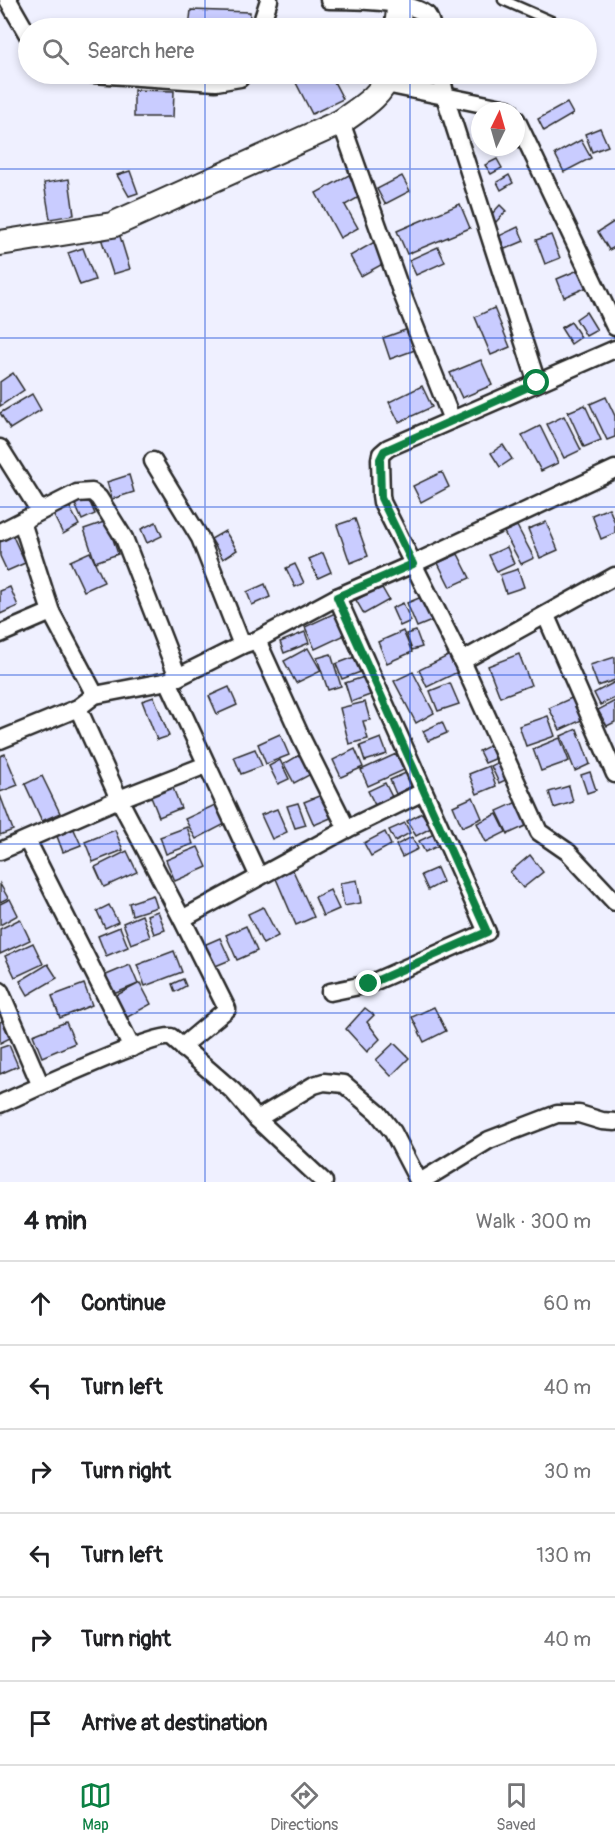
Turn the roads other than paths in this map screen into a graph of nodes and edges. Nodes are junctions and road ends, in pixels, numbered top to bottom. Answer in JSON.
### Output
{"nodes":[{"id":1,"x":8,"y":0,"type":"edge"},
{"id":2,"x":269,"y":0,"type":"edge"},
{"id":3,"x":329,"y":0,"type":"edge"},
{"id":4,"x":400,"y":0,"type":"edge"},
{"id":5,"x":503,"y":0,"type":"edge"},
{"id":6,"x":18,"y":18,"type":"edge"},
{"id":7,"x":263,"y":18,"type":"edge"},
{"id":8,"x":398,"y":18,"type":"edge"},
{"id":9,"x":429,"y":18,"type":"edge"},
{"id":10,"x":544,"y":18,"type":"edge"},
{"id":11,"x":384,"y":84,"type":"edge"},
{"id":12,"x":405,"y":84,"type":"edge"},
{"id":13,"x":443,"y":84,"type":"edge"},
{"id":14,"x":446,"y":96,"type":"junction"},
{"id":15,"x":476,"y":102,"type":"edge"},
{"id":16,"x":341,"y":122,"type":"junction"},
{"id":17,"x":525,"y":137,"type":"edge"},
{"id":18,"x":0,"y":243,"type":"edge"},
{"id":19,"x":615,"y":327,"type":"edge"},
{"id":20,"x":615,"y":349,"type":"edge"},
{"id":21,"x":537,"y":383,"type":"junction"},
{"id":22,"x":452,"y":420,"type":"junction"},
{"id":23,"x":0,"y":448,"type":"edge"},
{"id":24,"x":153,"y":461,"type":"dead end"},
{"id":25,"x":615,"y":469,"type":"edge"},
{"id":26,"x":39,"y":510,"type":"junction"},
{"id":27,"x":22,"y":522,"type":"junction"},
{"id":28,"x":0,"y":532,"type":"edge"},
{"id":29,"x":413,"y":564,"type":"junction"},
{"id":30,"x":615,"y":576,"type":"edge"},
{"id":31,"x":337,"y":597,"type":"junction"},
{"id":32,"x":51,"y":612,"type":"junction"},
{"id":33,"x":546,"y":616,"type":"junction"},
{"id":34,"x":0,"y":634,"type":"edge"},
{"id":35,"x":249,"y":642,"type":"junction"},
{"id":36,"x":462,"y":661,"type":"junction"},
{"id":37,"x":173,"y":679,"type":"junction"},
{"id":38,"x":95,"y":695,"type":"junction"},
{"id":39,"x":78,"y":708,"type":"junction"},
{"id":40,"x":0,"y":740,"type":"edge"},
{"id":41,"x":206,"y":765,"type":"junction"},
{"id":42,"x":615,"y":774,"type":"edge"},
{"id":43,"x":423,"y":792,"type":"junction"},
{"id":44,"x":119,"y":799,"type":"junction"},
{"id":45,"x":347,"y":829,"type":"junction"},
{"id":46,"x":27,"y":840,"type":"junction"},
{"id":47,"x":0,"y":851,"type":"edge"},
{"id":48,"x":259,"y":877,"type":"junction"},
{"id":49,"x":615,"y":902,"type":"edge"},
{"id":50,"x":182,"y":919,"type":"junction"},
{"id":51,"x":0,"y":991,"type":"edge"},
{"id":52,"x":330,"y":992,"type":"dead end"},
{"id":53,"x":132,"y":1048,"type":"junction"},
{"id":54,"x":184,"y":1049,"type":"junction"},
{"id":55,"x":41,"y":1086,"type":"junction"},
{"id":56,"x":0,"y":1104,"type":"edge"},
{"id":57,"x":257,"y":1119,"type":"junction"},
{"id":58,"x":615,"y":1122,"type":"edge"},
{"id":59,"x":324,"y":1182,"type":"edge"},
{"id":60,"x":419,"y":1182,"type":"edge"}],
"edges":[{"from":1,"to":6,"type":"street"},
{"from":2,"to":7,"type":"street"},
{"from":3,"to":4,"type":"street"},
{"from":4,"to":8,"type":"street"},
{"from":4,"to":9,"type":"street"},
{"from":5,"to":10,"type":"lane"},
{"from":11,"to":16,"type":"street"},
{"from":12,"to":14,"type":"street"},
{"from":13,"to":14,"type":"street"},
{"from":14,"to":15,"type":"street"},
{"from":14,"to":21,"type":"street"},
{"from":16,"to":18,"type":"street"},
{"from":16,"to":22,"type":"street"},
{"from":17,"to":19,"type":"street"},
{"from":20,"to":21,"type":"street"},
{"from":21,"to":22,"type":"street"},
{"from":22,"to":29,"type":"street"},
{"from":23,"to":26,"type":"street"},
{"from":24,"to":35,"type":"street"},
{"from":25,"to":29,"type":"street"},
{"from":26,"to":27,"type":"street"},
{"from":26,"to":37,"type":"street"},
{"from":27,"to":28,"type":"street"},
{"from":27,"to":32,"type":"street"},
{"from":29,"to":31,"type":"street"},
{"from":29,"to":36,"type":"street"},
{"from":30,"to":33,"type":"street"},
{"from":31,"to":35,"type":"street"},
{"from":31,"to":43,"type":"street"},
{"from":32,"to":34,"type":"street"},
{"from":32,"to":38,"type":"street"},
{"from":33,"to":36,"type":"street"},
{"from":33,"to":42,"type":"street"},
{"from":35,"to":37,"type":"street"},
{"from":35,"to":45,"type":"street"},
{"from":36,"to":49,"type":"street"},
{"from":37,"to":38,"type":"street"},
{"from":37,"to":41,"type":"street"},
{"from":38,"to":39,"type":"street"},
{"from":39,"to":40,"type":"street"},
{"from":39,"to":44,"type":"street"},
{"from":41,"to":44,"type":"street"},
{"from":41,"to":48,"type":"street"},
{"from":43,"to":45,"type":"street"},
{"from":43,"to":52,"type":"street"},
{"from":44,"to":46,"type":"street"},
{"from":44,"to":50,"type":"street"},
{"from":45,"to":48,"type":"street"},
{"from":46,"to":47,"type":"street"},
{"from":46,"to":53,"type":"street"},
{"from":48,"to":50,"type":"street"},
{"from":50,"to":54,"type":"street"},
{"from":51,"to":55,"type":"street"},
{"from":53,"to":54,"type":"street"},
{"from":53,"to":55,"type":"street"},
{"from":54,"to":57,"type":"street"},
{"from":55,"to":56,"type":"street"},
{"from":57,"to":59,"type":"street"},
{"from":57,"to":60,"type":"street"},
{"from":58,"to":60,"type":"street"}]}
